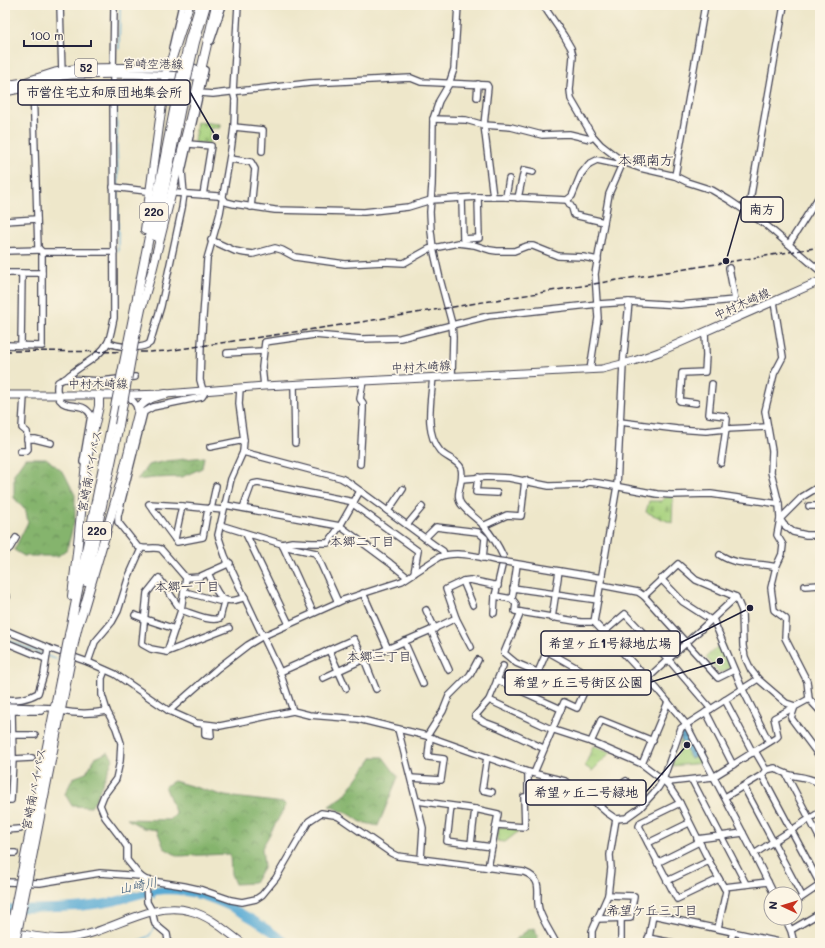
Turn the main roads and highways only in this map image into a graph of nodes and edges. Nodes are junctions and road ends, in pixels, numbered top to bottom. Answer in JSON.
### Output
{"nodes":[{"id":1,"x":189,"y":5,"type":"edge"},
{"id":2,"x":200,"y":5,"type":"edge"},
{"id":3,"x":206,"y":5,"type":"edge"},
{"id":4,"x":216,"y":5,"type":"edge"},
{"id":5,"x":168,"y":70,"type":"junction"},
{"id":6,"x":62,"y":73,"type":"junction"},
{"id":7,"x":200,"y":73,"type":"junction"},
{"id":8,"x":183,"y":81,"type":"junction"},
{"id":9,"x":5,"y":85,"type":"edge"},
{"id":10,"x":5,"y":92,"type":"edge"},
{"id":11,"x":820,"y":281,"type":"edge"},
{"id":12,"x":140,"y":282,"type":"junction"},
{"id":13,"x":142,"y":306,"type":"junction"},
{"id":14,"x":131,"y":343,"type":"junction"},
{"id":15,"x":166,"y":394,"type":"junction"},
{"id":16,"x":5,"y":395,"type":"edge"},
{"id":17,"x":99,"y":395,"type":"junction"},
{"id":18,"x":75,"y":622,"type":"junction"},
{"id":19,"x":25,"y":872,"type":"junction"},
{"id":20,"x":5,"y":930,"type":"edge"},
{"id":21,"x":24,"y":935,"type":"junction"},
{"id":22,"x":68,"y":938,"type":"junction"},
{"id":23,"x":8,"y":943,"type":"edge"},
{"id":24,"x":15,"y":943,"type":"edge"},
{"id":25,"x":26,"y":943,"type":"edge"},
{"id":26,"x":34,"y":943,"type":"edge"},
{"id":27,"x":242,"y":943,"type":"edge"}],
"edges":[{"from":1,"to":5,"type":"highway"},
{"from":2,"to":8,"type":"highway","name":"宮崎南バイパス","number":"220","bridge":true},
{"from":3,"to":8,"type":"highway","name":"宮崎南バイパス","number":"220","bridge":true},
{"from":4,"to":7,"type":"highway"},
{"from":5,"to":6,"type":"main road","name":"宮崎空港線","number":"52"},
{"from":5,"to":7,"type":"main road","name":"宮崎空港線","number":"52"},
{"from":5,"to":12,"type":"highway","number":"220"},
{"from":6,"to":9,"type":"main road","name":"宮崎空港線","number":"52"},
{"from":6,"to":10,"type":"main road","name":"宮崎空港線","number":"52"},
{"from":7,"to":13,"type":"highway"},
{"from":8,"to":12,"type":"highway","name":"宮崎南バイパス","number":"220"},
{"from":8,"to":13,"type":"highway","name":"宮崎南バイパス","number":"220"},
{"from":11,"to":15,"type":"main road","name":"中村木崎線"},
{"from":12,"to":14,"type":"highway","name":"宮崎南バイパス","number":"220"},
{"from":13,"to":14,"type":"highway","name":"宮崎南バイパス","number":"220"},
{"from":14,"to":18,"type":"highway","name":"宮崎南バイパス","number":"220","bridge":true},
{"from":14,"to":18,"type":"highway","name":"宮崎南バイパス","number":"220","bridge":true},
{"from":15,"to":17,"type":"main road","name":"中村木崎線"},
{"from":15,"to":18,"type":"highway"},
{"from":16,"to":17,"type":"main road","name":"中村木崎線"},
{"from":17,"to":18,"type":"highway"},
{"from":18,"to":19,"type":"highway","name":"宮崎南バイパス","number":"220","bridge":true},
{"from":19,"to":23,"type":"highway","name":"宮崎南バイパス","number":"220","bridge":true},
{"from":19,"to":24,"type":"highway","name":"宮崎南バイパス","number":"220","bridge":true},
{"from":20,"to":21,"type":"main road"},
{"from":21,"to":22,"type":"main road"},
{"from":21,"to":25,"type":"main road"},
{"from":22,"to":26,"type":"main road"},
{"from":22,"to":27,"type":"main road"}]}
